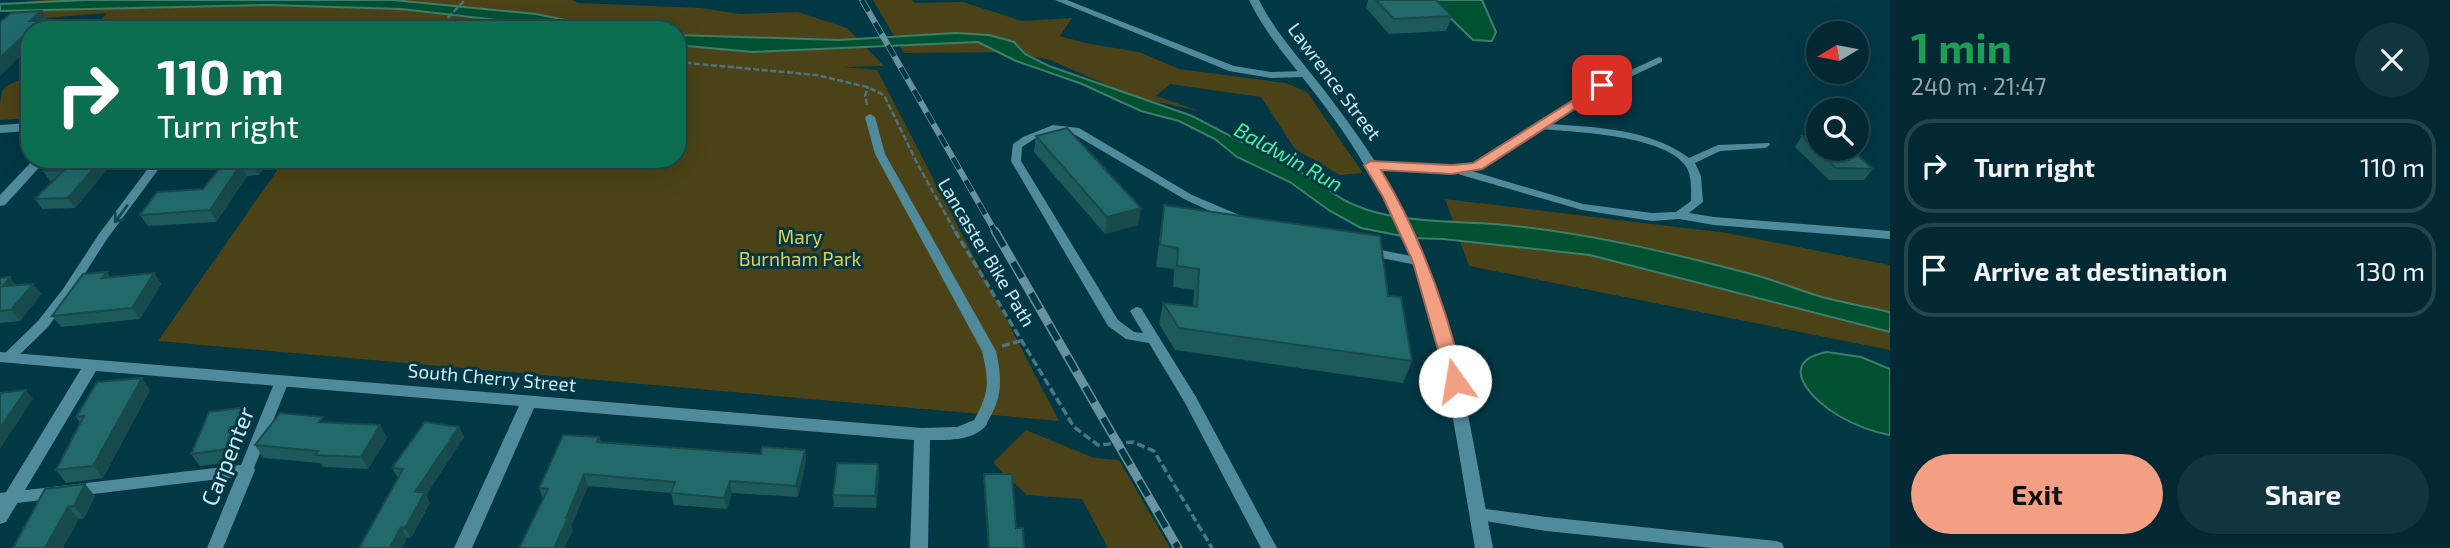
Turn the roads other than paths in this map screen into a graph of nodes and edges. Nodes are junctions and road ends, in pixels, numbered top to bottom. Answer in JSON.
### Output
{"nodes":[{"id":1,"x":1059,"y":0,"type":"edge"},
{"id":2,"x":1254,"y":0,"type":"edge"},
{"id":3,"x":1659,"y":60,"type":"dead end"},
{"id":4,"x":1305,"y":74,"type":"junction"},
{"id":5,"x":870,"y":117,"type":"road end"},
{"id":6,"x":1538,"y":126,"type":"junction"},
{"id":7,"x":21,"y":128,"type":"edge"},
{"id":8,"x":0,"y":129,"type":"edge"},
{"id":9,"x":1765,"y":145,"type":"dead end"},
{"id":10,"x":1689,"y":162,"type":"junction"},
{"id":11,"x":1371,"y":165,"type":"junction"},
{"id":12,"x":32,"y":168,"type":"edge"},
{"id":13,"x":154,"y":168,"type":"edge"},
{"id":14,"x":1452,"y":169,"type":"junction"},
{"id":15,"x":0,"y":202,"type":"edge"},
{"id":16,"x":1679,"y":215,"type":"junction"},
{"id":17,"x":1255,"y":225,"type":"edge"},
{"id":18,"x":1890,"y":235,"type":"edge"},
{"id":19,"x":1348,"y":247,"type":"edge"},
{"id":20,"x":1418,"y":255,"type":"junction"},
{"id":21,"x":1136,"y":311,"type":"dead end"},
{"id":22,"x":1153,"y":339,"type":"junction"},
{"id":23,"x":4,"y":357,"type":"edge"},
{"id":24,"x":92,"y":365,"type":"junction"},
{"id":25,"x":282,"y":381,"type":"junction"},
{"id":26,"x":529,"y":402,"type":"junction"},
{"id":27,"x":979,"y":424,"type":"joint"},
{"id":28,"x":922,"y":434,"type":"junction"},
{"id":29,"x":247,"y":470,"type":"junction"},
{"id":30,"x":6,"y":498,"type":"edge"},
{"id":31,"x":1478,"y":514,"type":"junction"},
{"id":32,"x":0,"y":517,"type":"edge"},
{"id":33,"x":215,"y":548,"type":"edge"},
{"id":34,"x":463,"y":548,"type":"edge"},
{"id":35,"x":919,"y":548,"type":"edge"},
{"id":36,"x":1269,"y":548,"type":"edge"},
{"id":37,"x":1484,"y":548,"type":"edge"},
{"id":38,"x":1776,"y":548,"type":"edge"}],
"edges":[{"from":1,"to":4,"type":"lane"},
{"from":2,"to":4,"type":"street","name":"Lawrence Street"},
{"from":3,"to":6,"type":"lane"},
{"from":4,"to":11,"type":"street","name":"Lawrence Street"},
{"from":5,"to":27,"type":"lane"},
{"from":6,"to":10,"type":"lane"},
{"from":6,"to":14,"type":"lane"},
{"from":7,"to":8,"type":"street"},
{"from":9,"to":10,"type":"lane"},
{"from":10,"to":16,"type":"lane"},
{"from":11,"to":14,"type":"lane"},
{"from":11,"to":20,"type":"street","name":"Lawrence Street"},
{"from":12,"to":15,"type":"street"},
{"from":13,"to":23,"type":"lane","one_way":true},
{"from":14,"to":16,"type":"lane"},
{"from":16,"to":18,"type":"lane"},
{"from":17,"to":22,"type":"lane"},
{"from":19,"to":20,"type":"lane"},
{"from":20,"to":31,"type":"street","name":"Lawrence Street"},
{"from":21,"to":22,"type":"lane"},
{"from":22,"to":36,"type":"lane"},
{"from":23,"to":24,"type":"street","name":"South Cherry Street"},
{"from":24,"to":25,"type":"street","name":"South Cherry Street"},
{"from":24,"to":30,"type":"street"},
{"from":25,"to":26,"type":"street","name":"South Cherry Street"},
{"from":25,"to":29,"type":"lane","name":"Carpenter"},
{"from":26,"to":28,"type":"street","name":"South Cherry Street"},
{"from":26,"to":34,"type":"street"},
{"from":27,"to":28,"type":"street","name":"South Cherry Street"},
{"from":28,"to":35,"type":"street"},
{"from":29,"to":30,"type":"lane"},
{"from":29,"to":33,"type":"lane","name":"Carpenter"},
{"from":30,"to":32,"type":"street"},
{"from":31,"to":37,"type":"street","name":"Lawrence Street"},
{"from":31,"to":38,"type":"lane"}]}
